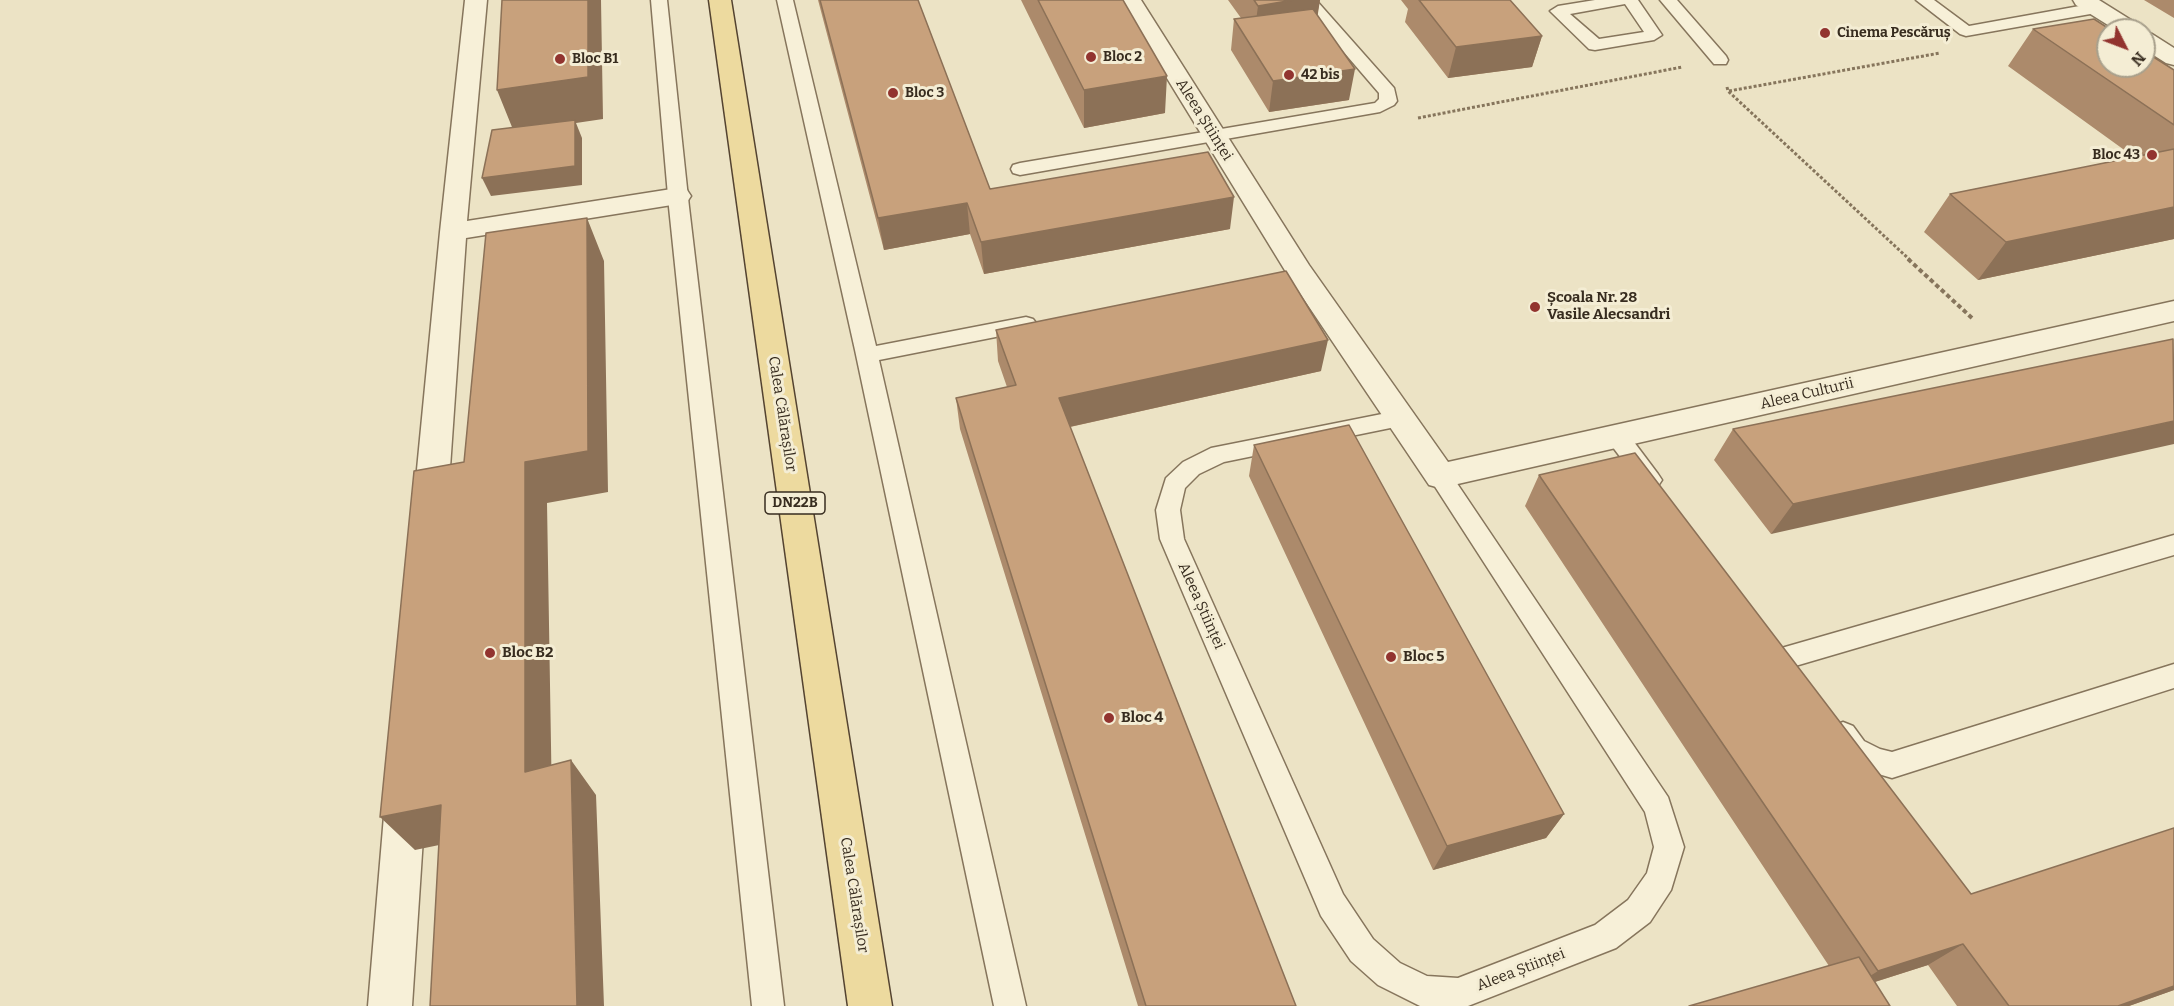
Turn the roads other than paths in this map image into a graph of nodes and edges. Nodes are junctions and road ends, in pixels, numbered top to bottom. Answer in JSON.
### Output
{"nodes":[{"id":1,"x":476,"y":0,"type":"edge"},
{"id":2,"x":658,"y":0,"type":"edge"},
{"id":3,"x":720,"y":0,"type":"edge"},
{"id":4,"x":785,"y":0,"type":"edge"},
{"id":5,"x":1130,"y":0,"type":"edge"},
{"id":6,"x":1307,"y":0,"type":"edge"},
{"id":7,"x":1623,"y":0,"type":"edge"},
{"id":8,"x":1630,"y":0,"type":"edge"},
{"id":9,"x":1668,"y":0,"type":"edge"},
{"id":10,"x":1924,"y":0,"type":"edge"},
{"id":11,"x":2090,"y":4,"type":"edge"},
{"id":12,"x":2112,"y":18,"type":"edge"},
{"id":13,"x":2156,"y":47,"type":"edge"},
{"id":14,"x":2174,"y":58,"type":"edge"},
{"id":15,"x":1720,"y":60,"type":"road end"},
{"id":16,"x":1213,"y":135,"type":"junction"},
{"id":17,"x":1020,"y":169,"type":"dead end"},
{"id":18,"x":678,"y":196,"type":"junction"},
{"id":19,"x":453,"y":232,"type":"junction"},
{"id":20,"x":2174,"y":311,"type":"edge"},
{"id":21,"x":1043,"y":321,"type":"edge"},
{"id":22,"x":866,"y":355,"type":"junction"},
{"id":23,"x":1402,"y":418,"type":"junction"},
{"id":24,"x":1617,"y":436,"type":"junction"},
{"id":25,"x":1440,"y":476,"type":"junction"},
{"id":26,"x":1666,"y":501,"type":"edge"},
{"id":27,"x":428,"y":537,"type":"edge"},
{"id":28,"x":2174,"y":545,"type":"edge"},
{"id":29,"x":1785,"y":658,"type":"edge"},
{"id":30,"x":2174,"y":676,"type":"edge"},
{"id":31,"x":1827,"y":713,"type":"edge"},
{"id":32,"x":409,"y":761,"type":"edge"},
{"id":33,"x":390,"y":1006,"type":"edge"},
{"id":34,"x":768,"y":1006,"type":"edge"},
{"id":35,"x":870,"y":1006,"type":"edge"},
{"id":36,"x":1010,"y":1006,"type":"edge"}],
"edges":[{"from":1,"to":19,"type":"street"},
{"from":2,"to":18,"type":"lane"},
{"from":3,"to":35,"type":"main road","name":"Calea Călărașilor","number":"DN22B"},
{"from":4,"to":22,"type":"lane"},
{"from":5,"to":16,"type":"street","name":"Aleea Științei"},
{"from":6,"to":16,"type":"lane"},
{"from":7,"to":8,"type":"lane"},
{"from":9,"to":15,"type":"lane"},
{"from":10,"to":11,"type":"lane"},
{"from":11,"to":12,"type":"street"},
{"from":13,"to":14,"type":"street"},
{"from":16,"to":17,"type":"lane"},
{"from":16,"to":23,"type":"street","name":"Aleea Științei"},
{"from":18,"to":19,"type":"street"},
{"from":18,"to":34,"type":"lane"},
{"from":19,"to":27,"type":"street"},
{"from":20,"to":24,"type":"street","name":"Aleea Culturii"},
{"from":21,"to":22,"type":"lane"},
{"from":22,"to":36,"type":"lane"},
{"from":23,"to":25,"type":"street","name":"Aleea Științei"},
{"from":23,"to":25,"type":"lane","name":"Aleea Științei"},
{"from":24,"to":25,"type":"street","name":"Aleea Culturii"},
{"from":24,"to":26,"type":"lane"},
{"from":28,"to":29,"type":"lane"},
{"from":30,"to":31,"type":"lane"},
{"from":32,"to":33,"type":"street"}]}
